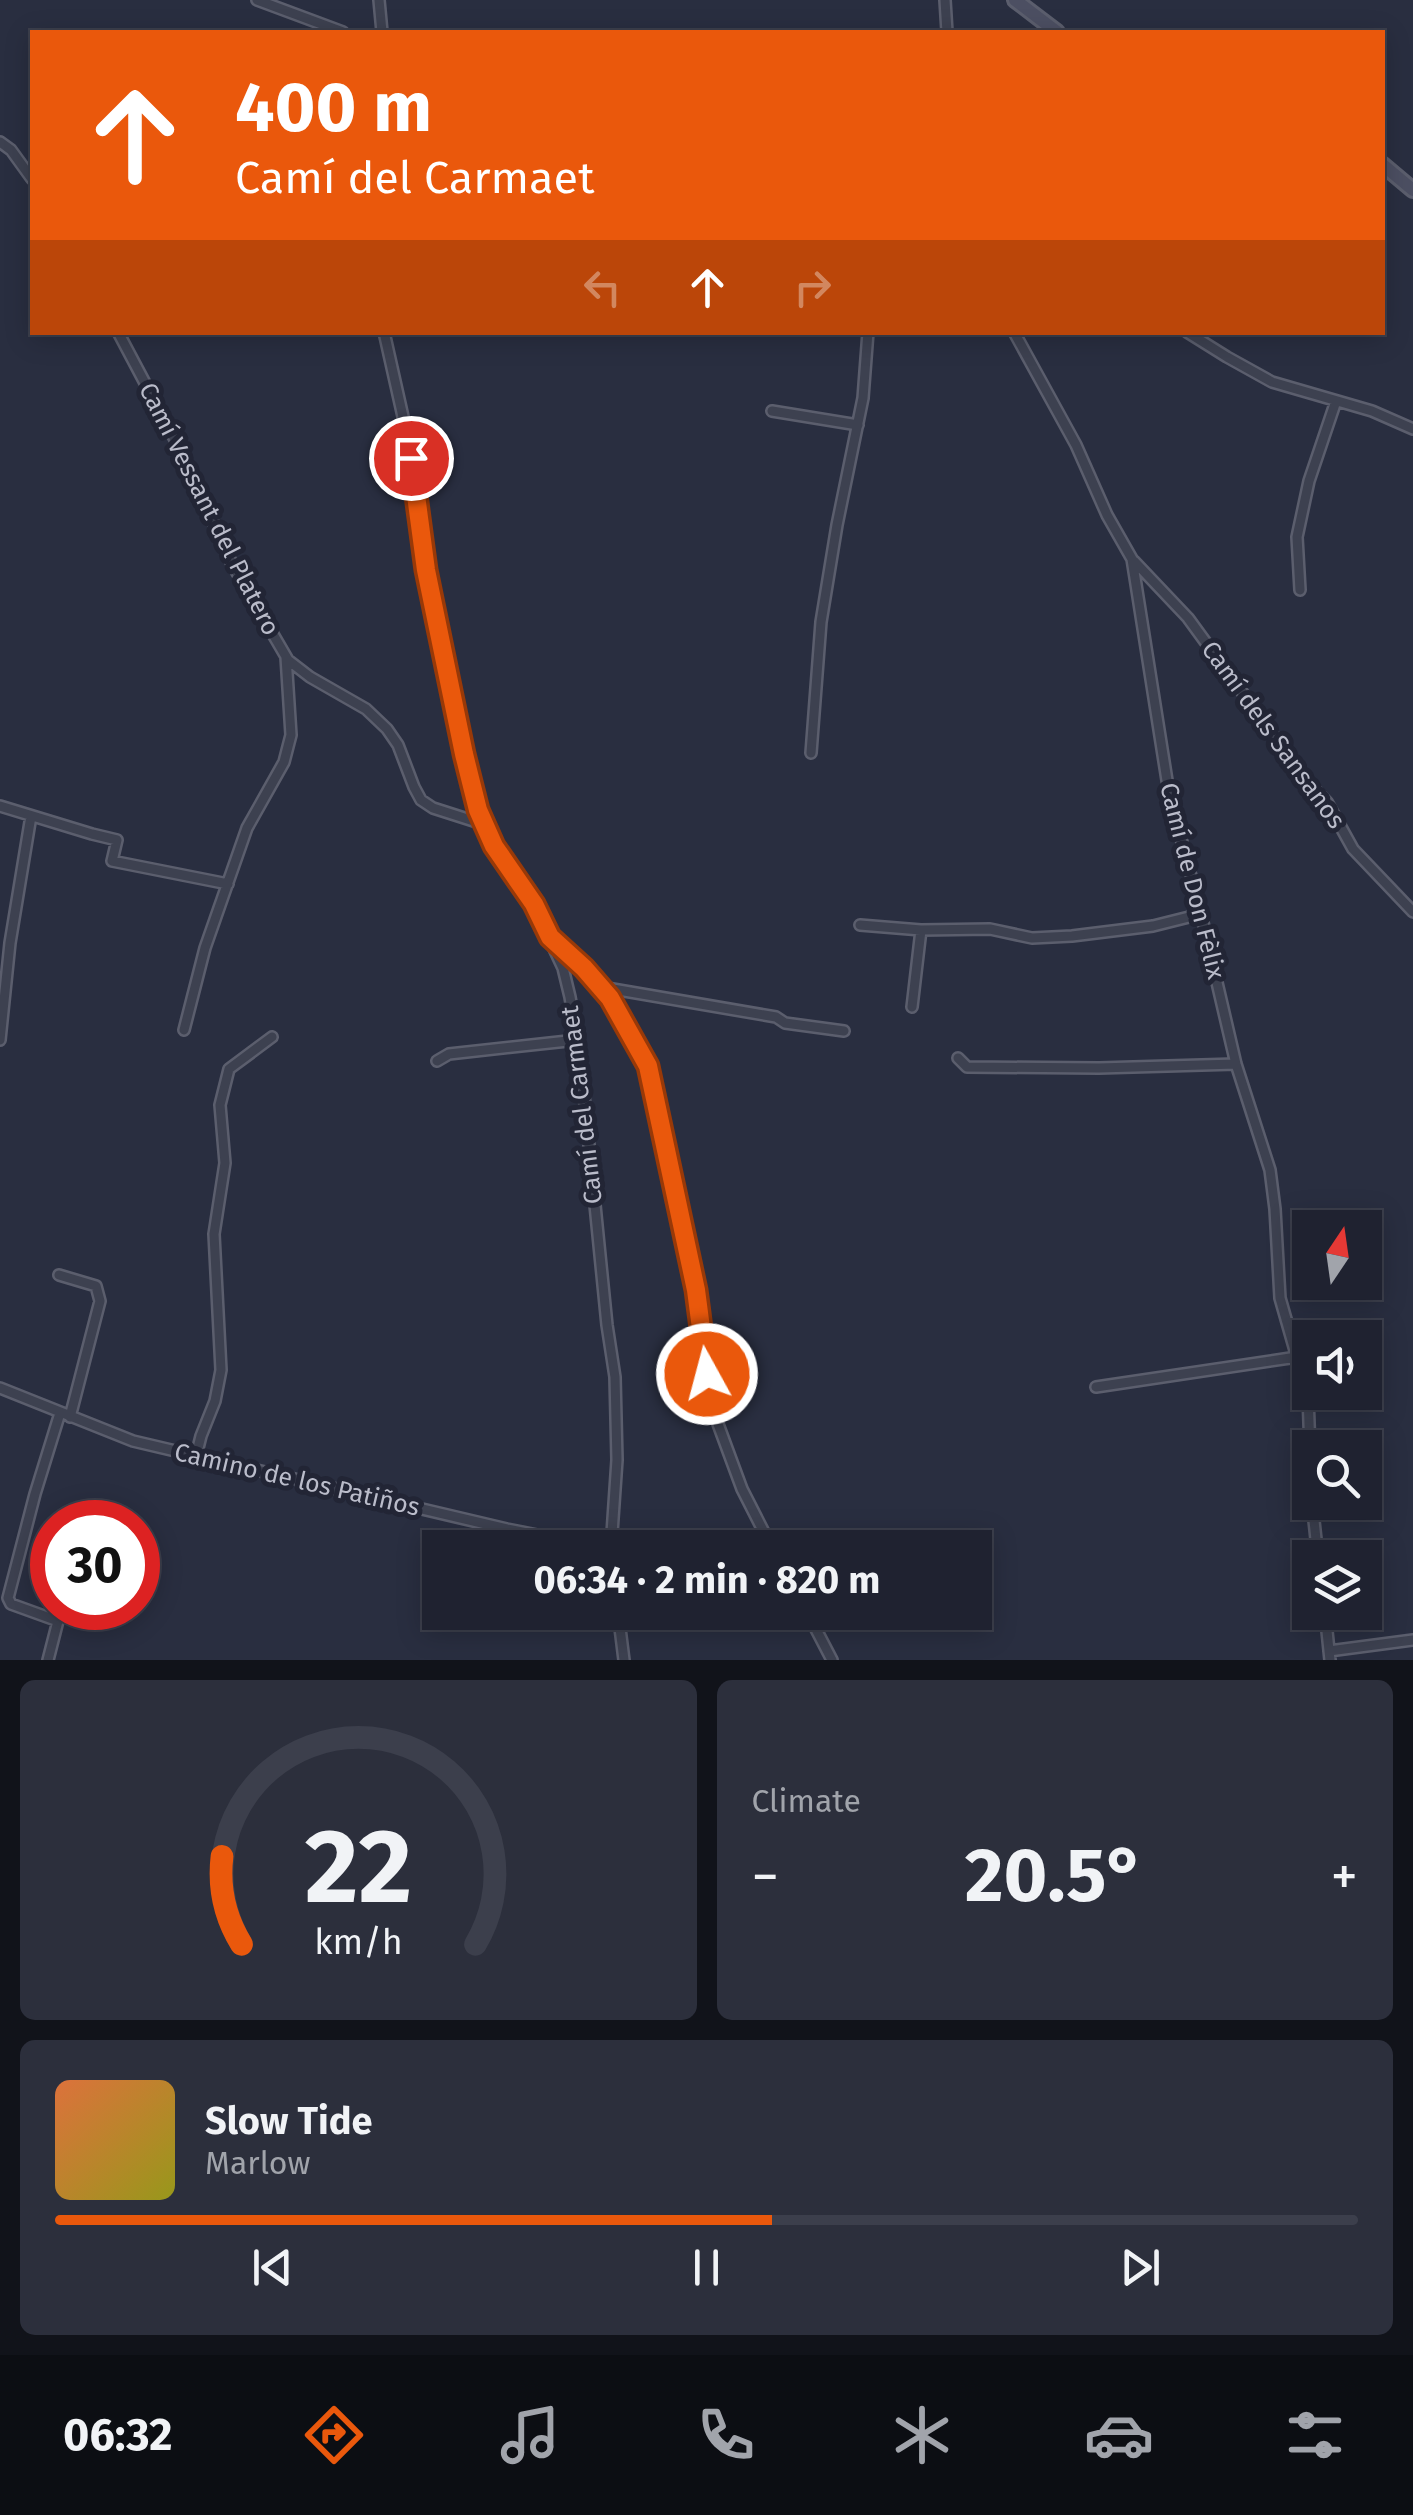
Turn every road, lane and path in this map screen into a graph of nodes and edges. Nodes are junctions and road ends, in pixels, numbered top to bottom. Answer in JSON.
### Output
{"nodes":[{"id":1,"x":257,"y":0,"type":"edge"},
{"id":2,"x":380,"y":0,"type":"edge"},
{"id":3,"x":945,"y":0,"type":"edge"},
{"id":4,"x":1014,"y":0,"type":"edge"},
{"id":5,"x":338,"y":30,"type":"edge"},
{"id":6,"x":382,"y":30,"type":"edge"},
{"id":7,"x":946,"y":30,"type":"edge"},
{"id":8,"x":1054,"y":30,"type":"edge"},
{"id":9,"x":0,"y":142,"type":"edge"},
{"id":10,"x":1385,"y":167,"type":"edge"},
{"id":11,"x":30,"y":176,"type":"edge"},
{"id":12,"x":1413,"y":190,"type":"edge"},
{"id":13,"x":120,"y":335,"type":"edge"},
{"id":14,"x":385,"y":335,"type":"edge"},
{"id":15,"x":868,"y":335,"type":"edge"},
{"id":16,"x":1016,"y":335,"type":"edge"},
{"id":17,"x":1192,"y":335,"type":"edge"},
{"id":18,"x":1336,"y":401,"type":"junction"},
{"id":19,"x":772,"y":411,"type":"dead end"},
{"id":20,"x":858,"y":426,"type":"junction"},
{"id":21,"x":1413,"y":429,"type":"edge"},
{"id":22,"x":1132,"y":559,"type":"junction"},
{"id":23,"x":1300,"y":590,"type":"dead end"},
{"id":24,"x":286,"y":658,"type":"junction"},
{"id":25,"x":811,"y":753,"type":"dead end"},
{"id":26,"x":0,"y":806,"type":"edge"},
{"id":27,"x":32,"y":816,"type":"junction"},
{"id":28,"x":483,"y":824,"type":"junction"},
{"id":29,"x":228,"y":884,"type":"junction"},
{"id":30,"x":1413,"y":912,"type":"edge"},
{"id":31,"x":1202,"y":914,"type":"junction"},
{"id":32,"x":860,"y":924,"type":"dead end"},
{"id":33,"x":920,"y":930,"type":"junction"},
{"id":34,"x":550,"y":937,"type":"junction"},
{"id":35,"x":600,"y":986,"type":"junction"},
{"id":36,"x":912,"y":1007,"type":"dead end"},
{"id":37,"x":184,"y":1030,"type":"dead end"},
{"id":38,"x":844,"y":1031,"type":"dead end"},
{"id":39,"x":272,"y":1036,"type":"dead end"},
{"id":40,"x":0,"y":1040,"type":"edge"},
{"id":41,"x":577,"y":1040,"type":"junction"},
{"id":42,"x":958,"y":1058,"type":"dead end"},
{"id":43,"x":437,"y":1061,"type":"dead end"},
{"id":44,"x":1236,"y":1064,"type":"junction"},
{"id":45,"x":59,"y":1275,"type":"dead end"},
{"id":46,"x":1292,"y":1342,"type":"edge"},
{"id":47,"x":1292,"y":1358,"type":"edge"},
{"id":48,"x":0,"y":1388,"type":"edge"},
{"id":49,"x":1096,"y":1388,"type":"dead end"},
{"id":50,"x":65,"y":1414,"type":"junction"},
{"id":51,"x":196,"y":1456,"type":"junction"},
{"id":52,"x":512,"y":1530,"type":"edge"},
{"id":53,"x":612,"y":1530,"type":"edge"},
{"id":54,"x":763,"y":1530,"type":"edge"},
{"id":55,"x":620,"y":1630,"type":"edge"},
{"id":56,"x":816,"y":1630,"type":"edge"},
{"id":57,"x":1327,"y":1630,"type":"edge"},
{"id":58,"x":1413,"y":1640,"type":"edge"},
{"id":59,"x":1330,"y":1655,"type":"edge"},
{"id":60,"x":48,"y":1660,"type":"edge"},
{"id":61,"x":624,"y":1660,"type":"edge"},
{"id":62,"x":832,"y":1660,"type":"edge"}],
"edges":[{"from":1,"to":5,"type":"street"},
{"from":2,"to":6,"type":"street"},
{"from":3,"to":7,"type":"street"},
{"from":4,"to":8,"type":"main road"},
{"from":9,"to":11,"type":"street"},
{"from":10,"to":12,"type":"main road"},
{"from":13,"to":24,"type":"street","name":"Camí Vessant del Platero"},
{"from":14,"to":28,"type":"street","name":"Camí del Carmaet"},
{"from":15,"to":20,"type":"street"},
{"from":16,"to":22,"type":"street","name":"Camí de Don Fèlix"},
{"from":17,"to":18,"type":"street"},
{"from":18,"to":21,"type":"street"},
{"from":18,"to":23,"type":"street"},
{"from":19,"to":20,"type":"street"},
{"from":20,"to":25,"type":"street"},
{"from":22,"to":30,"type":"street","name":"Camí dels Sansanos"},
{"from":22,"to":31,"type":"street","name":"Camí de Don Fèlix"},
{"from":24,"to":28,"type":"street","name":"Camí Vessant del Platero"},
{"from":24,"to":29,"type":"street"},
{"from":26,"to":27,"type":"street"},
{"from":27,"to":29,"type":"street"},
{"from":27,"to":40,"type":"street"},
{"from":28,"to":34,"type":"street","name":"Camí del Carmaet"},
{"from":29,"to":37,"type":"street"},
{"from":31,"to":33,"type":"street"},
{"from":31,"to":44,"type":"street","name":"Camí de Don Fèlix"},
{"from":32,"to":33,"type":"street"},
{"from":33,"to":36,"type":"street"},
{"from":34,"to":35,"type":"street"},
{"from":34,"to":41,"type":"street","name":"Camí del Carmaet"},
{"from":35,"to":38,"type":"street"},
{"from":35,"to":54,"type":"street"},
{"from":39,"to":51,"type":"street"},
{"from":41,"to":43,"type":"street"},
{"from":41,"to":53,"type":"street","name":"Camí del Carmaet"},
{"from":42,"to":44,"type":"street"},
{"from":44,"to":46,"type":"street","name":"Camí de Don Fèlix"},
{"from":45,"to":50,"type":"street"},
{"from":47,"to":49,"type":"street"},
{"from":48,"to":50,"type":"street","name":"Camino de los Patiños"},
{"from":50,"to":51,"type":"street","name":"Camino de los Patiños"},
{"from":50,"to":60,"type":"street"},
{"from":51,"to":52,"type":"street","name":"Camino de los Patiños"},
{"from":55,"to":61,"type":"street"},
{"from":56,"to":62,"type":"street"},
{"from":57,"to":59,"type":"street"},
{"from":58,"to":59,"type":"street"}]}
